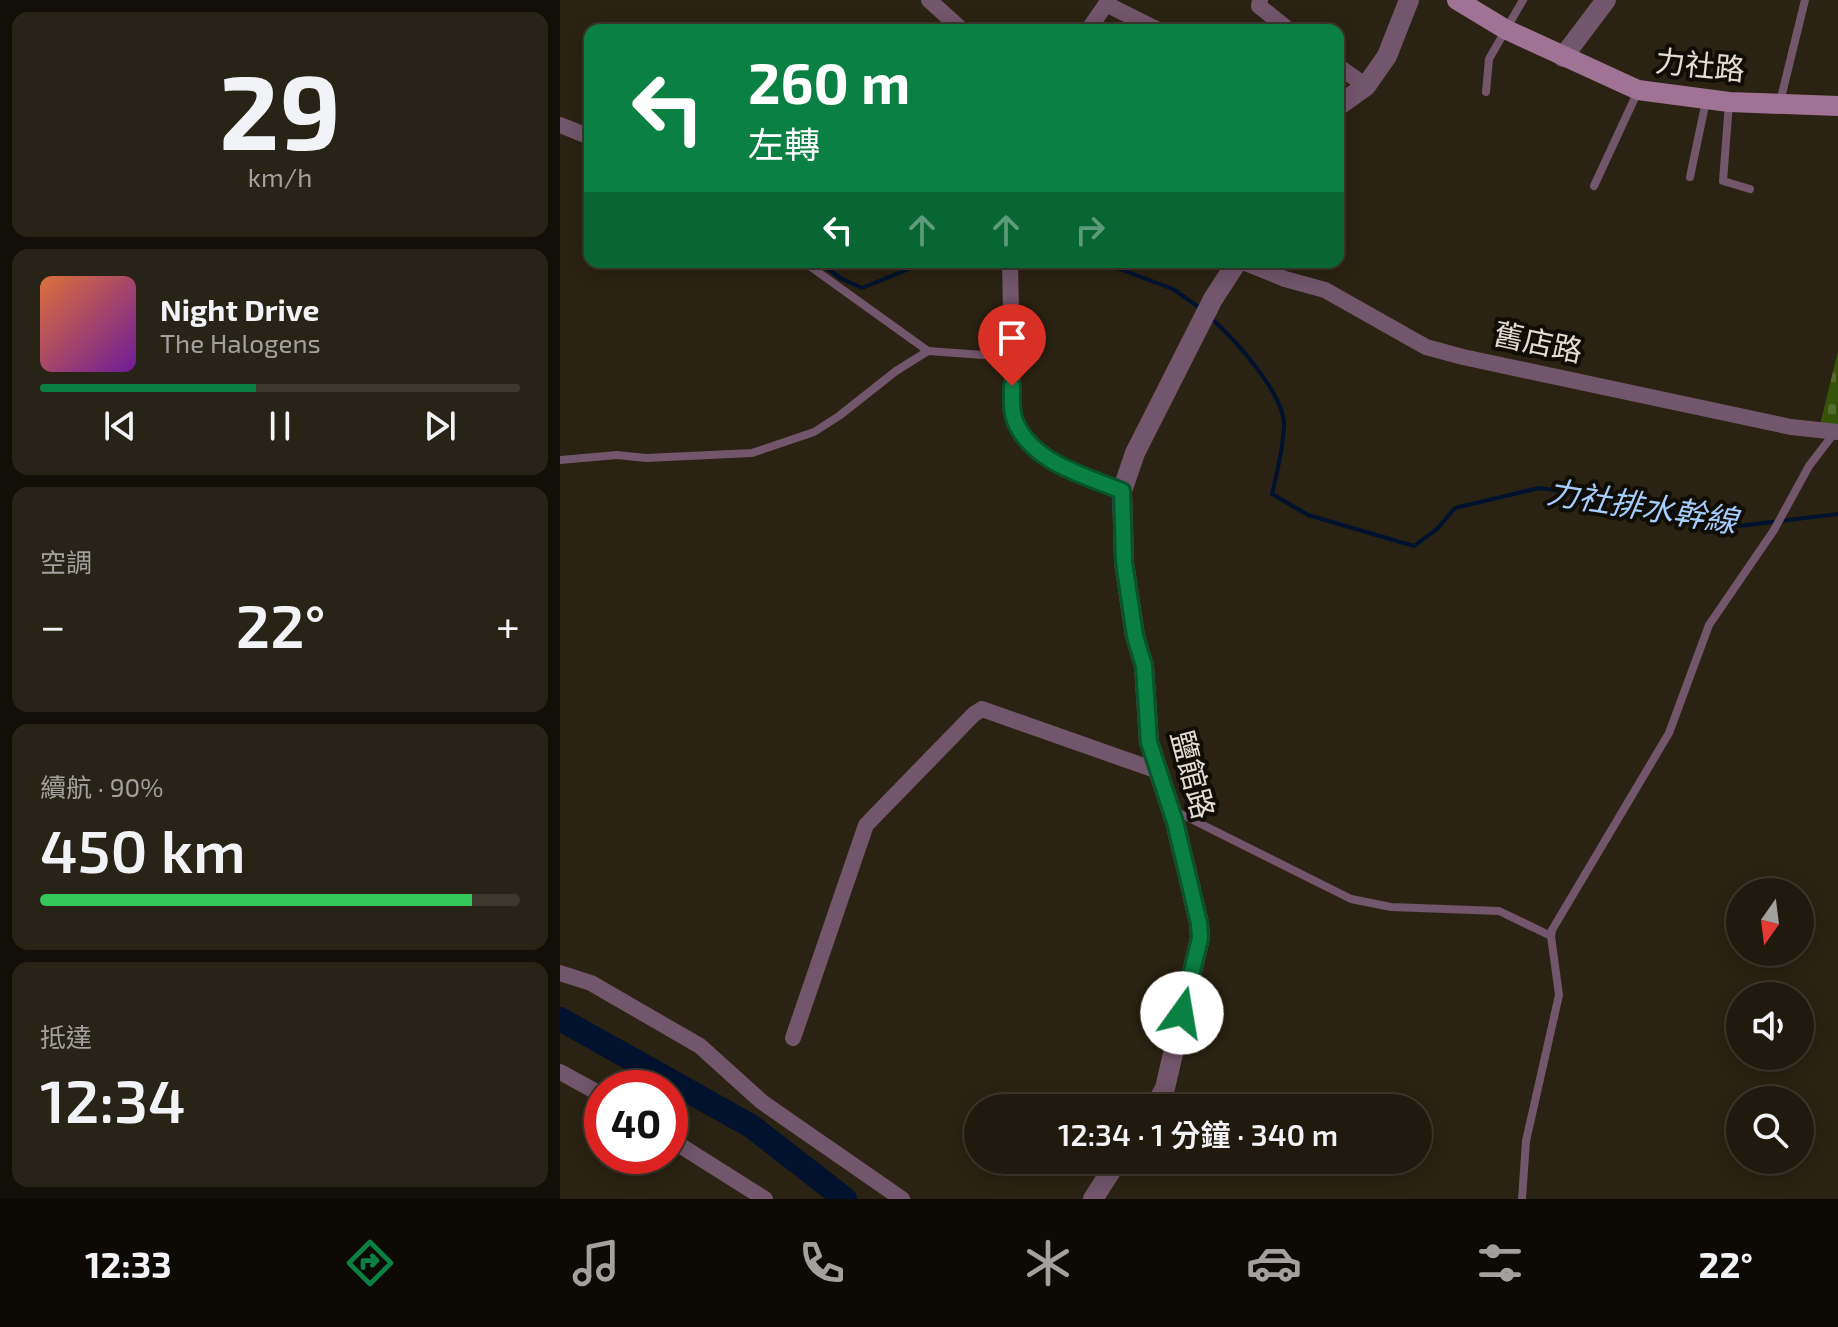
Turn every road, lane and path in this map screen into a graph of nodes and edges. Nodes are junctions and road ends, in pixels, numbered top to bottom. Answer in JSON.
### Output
{"nodes":[{"id":1,"x":929,"y":0,"type":"edge"},
{"id":2,"x":1260,"y":0,"type":"edge"},
{"id":3,"x":1409,"y":0,"type":"edge"},
{"id":4,"x":1457,"y":0,"type":"edge"},
{"id":5,"x":1523,"y":0,"type":"edge"},
{"id":6,"x":1606,"y":0,"type":"edge"},
{"id":7,"x":1805,"y":0,"type":"edge"},
{"id":8,"x":1108,"y":2,"type":"edge"},
{"id":9,"x":955,"y":24,"type":"edge"},
{"id":10,"x":1092,"y":24,"type":"edge"},
{"id":11,"x":1147,"y":24,"type":"edge"},
{"id":12,"x":1282,"y":24,"type":"edge"},
{"id":13,"x":1505,"y":29,"type":"junction"},
{"id":14,"x":1563,"y":57,"type":"junction"},
{"id":15,"x":1344,"y":70,"type":"edge"},
{"id":16,"x":1366,"y":86,"type":"junction"},
{"id":17,"x":1638,"y":90,"type":"junction"},
{"id":18,"x":1486,"y":92,"type":"dead end"},
{"id":19,"x":1706,"y":100,"type":"junction"},
{"id":20,"x":1344,"y":102,"type":"edge"},
{"id":21,"x":1729,"y":102,"type":"junction"},
{"id":22,"x":1780,"y":103,"type":"junction"},
{"id":23,"x":1838,"y":106,"type":"edge"},
{"id":24,"x":560,"y":125,"type":"edge"},
{"id":25,"x":584,"y":135,"type":"edge"},
{"id":26,"x":1690,"y":177,"type":"dead end"},
{"id":27,"x":1594,"y":186,"type":"dead end"},
{"id":28,"x":1750,"y":189,"type":"dead end"},
{"id":29,"x":812,"y":268,"type":"edge"},
{"id":30,"x":1010,"y":268,"type":"edge"},
{"id":31,"x":1233,"y":268,"type":"edge"},
{"id":32,"x":1258,"y":268,"type":"edge"},
{"id":33,"x":928,"y":351,"type":"junction"},
{"id":34,"x":1011,"y":357,"type":"junction"},
{"id":35,"x":1837,"y":432,"type":"edge"},
{"id":36,"x":560,"y":460,"type":"edge"},
{"id":37,"x":1122,"y":491,"type":"junction"},
{"id":38,"x":1158,"y":771,"type":"junction"},
{"id":39,"x":1171,"y":809,"type":"junction"},
{"id":40,"x":1551,"y":936,"type":"junction"},
{"id":41,"x":560,"y":973,"type":"edge"},
{"id":42,"x":793,"y":1038,"type":"dead end"},
{"id":43,"x":560,"y":1072,"type":"edge"},
{"id":44,"x":584,"y":1085,"type":"edge"},
{"id":45,"x":1162,"y":1094,"type":"edge"},
{"id":46,"x":688,"y":1150,"type":"edge"},
{"id":47,"x":1109,"y":1174,"type":"edge"},
{"id":48,"x":765,"y":1199,"type":"edge"},
{"id":49,"x":902,"y":1199,"type":"edge"},
{"id":50,"x":1093,"y":1199,"type":"edge"},
{"id":51,"x":1522,"y":1199,"type":"edge"}],
"edges":[{"from":1,"to":9,"type":"street"},
{"from":2,"to":12,"type":"street"},
{"from":3,"to":16,"type":"street"},
{"from":4,"to":13,"type":"main road","name":"力社路"},
{"from":5,"to":13,"type":"lane"},
{"from":6,"to":14,"type":"street"},
{"from":7,"to":22,"type":"lane"},
{"from":8,"to":10,"type":"street"},
{"from":8,"to":11,"type":"street"},
{"from":13,"to":14,"type":"main road","name":"力社路"},
{"from":13,"to":18,"type":"lane"},
{"from":14,"to":17,"type":"main road","name":"力社路"},
{"from":15,"to":16,"type":"street"},
{"from":16,"to":20,"type":"street"},
{"from":17,"to":19,"type":"main road","name":"力社路"},
{"from":17,"to":27,"type":"lane"},
{"from":19,"to":21,"type":"main road","name":"力社路"},
{"from":19,"to":26,"type":"lane"},
{"from":21,"to":22,"type":"main road","name":"力社路"},
{"from":21,"to":28,"type":"lane"},
{"from":22,"to":23,"type":"main road","name":"力社路"},
{"from":24,"to":25,"type":"street"},
{"from":29,"to":33,"type":"lane"},
{"from":30,"to":34,"type":"street"},
{"from":31,"to":37,"type":"street","name":"鹽館路"},
{"from":32,"to":35,"type":"street","name":"舊店路"},
{"from":33,"to":34,"type":"lane"},
{"from":33,"to":36,"type":"lane"},
{"from":34,"to":37,"type":"street"},
{"from":35,"to":40,"type":"lane"},
{"from":37,"to":38,"type":"street","name":"鹽館路"},
{"from":38,"to":39,"type":"street","name":"鹽館路"},
{"from":38,"to":42,"type":"street"},
{"from":39,"to":40,"type":"lane"},
{"from":39,"to":45,"type":"street","name":"鹽館路"},
{"from":40,"to":51,"type":"lane"},
{"from":41,"to":49,"type":"street"},
{"from":43,"to":44,"type":"street"},
{"from":46,"to":48,"type":"street"},
{"from":47,"to":50,"type":"street"}]}
